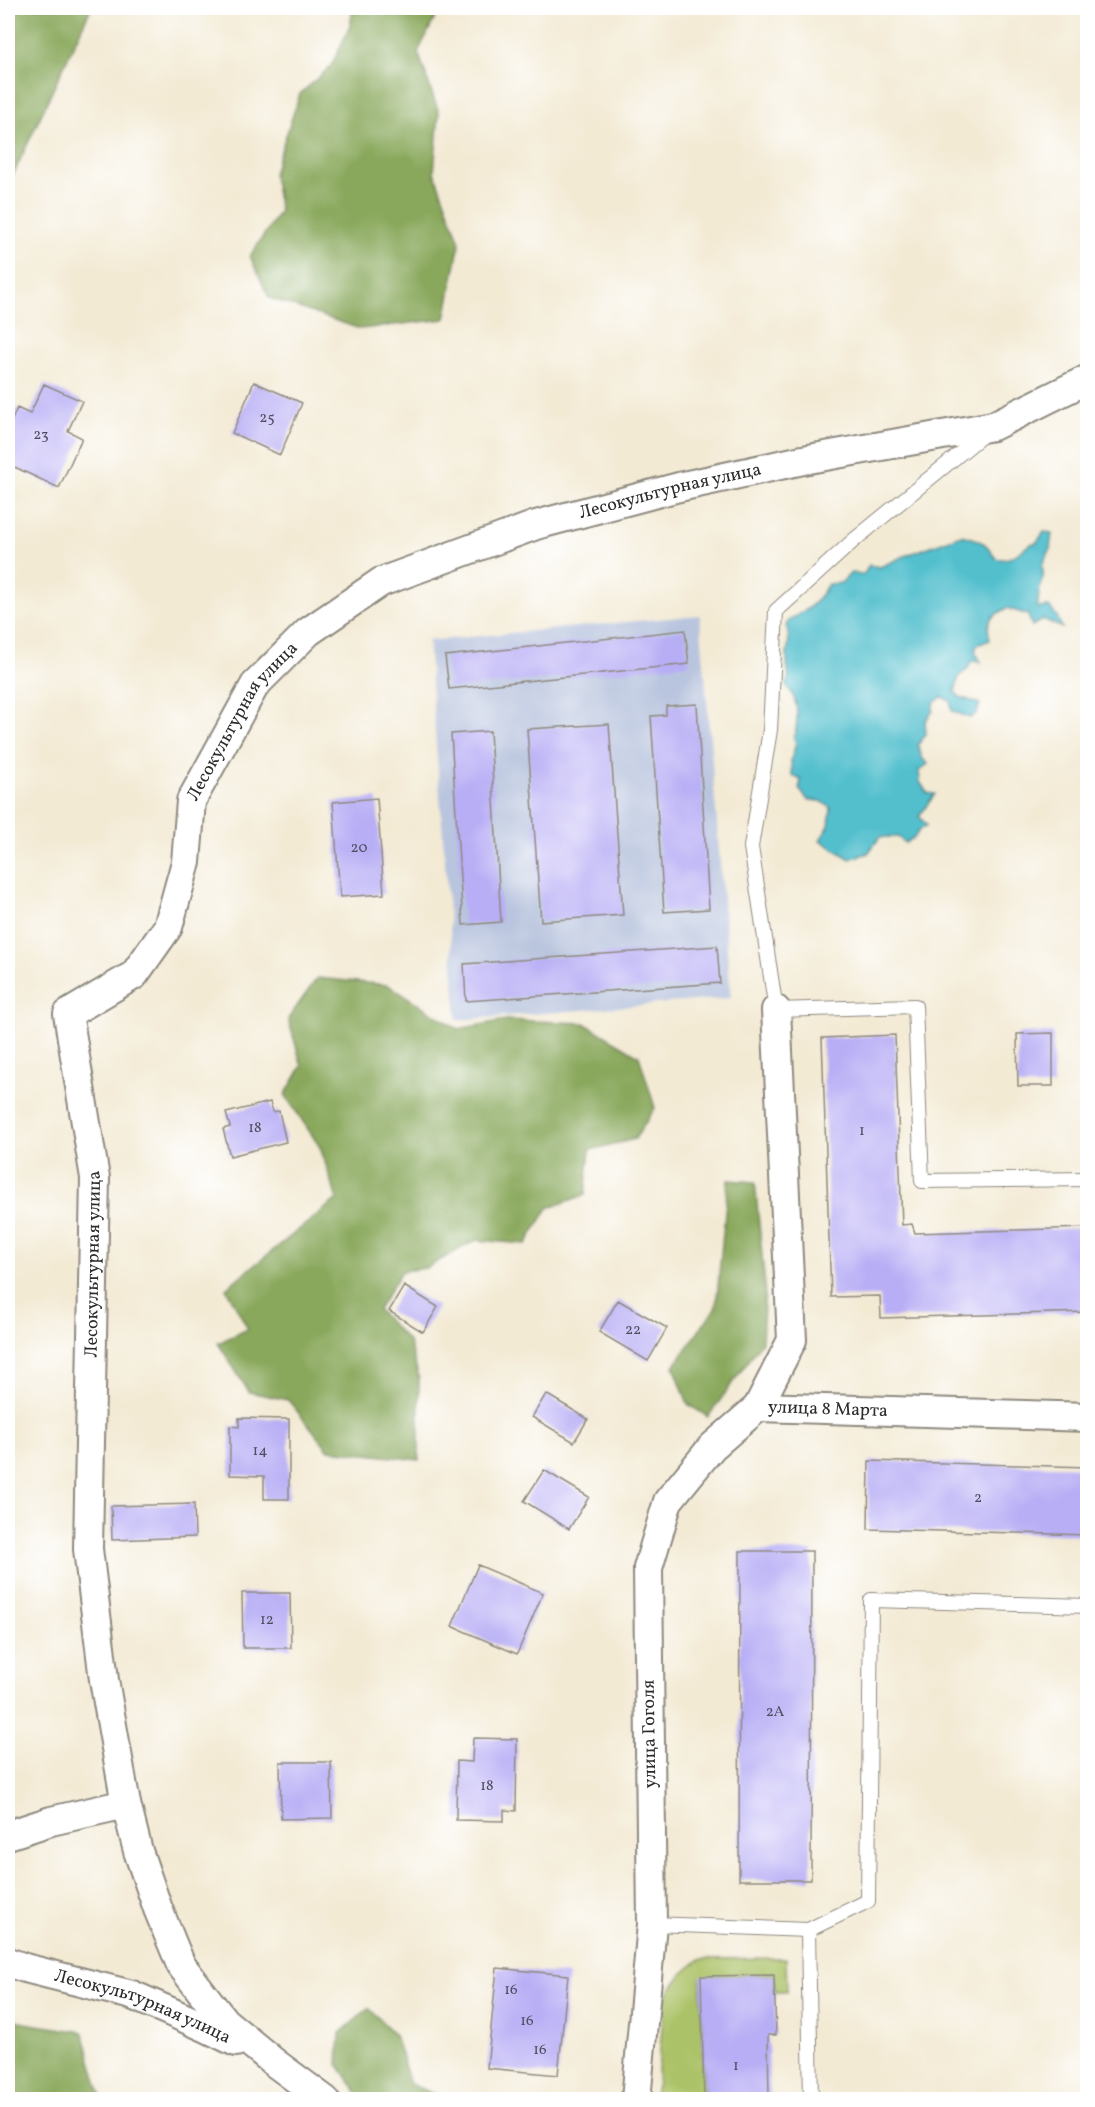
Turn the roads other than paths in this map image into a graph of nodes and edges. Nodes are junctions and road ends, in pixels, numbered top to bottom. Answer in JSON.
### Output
{"nodes":[{"id":1,"x":1088,"y":379,"type":"edge"},
{"id":2,"x":993,"y":426,"type":"junction"},
{"id":3,"x":776,"y":1010,"type":"junction"},
{"id":4,"x":1088,"y":1179,"type":"edge"},
{"id":5,"x":758,"y":1407,"type":"junction"},
{"id":6,"x":1088,"y":1417,"type":"edge"},
{"id":7,"x":1088,"y":1606,"type":"edge"},
{"id":8,"x":126,"y":1804,"type":"junction"},
{"id":9,"x":8,"y":1835,"type":"edge"},
{"id":10,"x":652,"y":1924,"type":"junction"},
{"id":11,"x":808,"y":1930,"type":"junction"},
{"id":12,"x":8,"y":1962,"type":"edge"},
{"id":13,"x":275,"y":2063,"type":"junction"},
{"id":14,"x":325,"y":2100,"type":"edge"},
{"id":15,"x":636,"y":2100,"type":"edge"},
{"id":16,"x":811,"y":2100,"type":"edge"}],
"edges":[{"from":1,"to":2,"type":"street","name":"Лесокультурная улица"},
{"from":2,"to":3,"type":"lane"},
{"from":2,"to":8,"type":"street","name":"Лесокультурная улица"},
{"from":3,"to":4,"type":"lane"},
{"from":3,"to":5,"type":"street","name":"улица 8 Марта"},
{"from":5,"to":6,"type":"street","name":"улица 8 Марта"},
{"from":5,"to":10,"type":"street","name":"улица Гоголя"},
{"from":7,"to":11,"type":"lane"},
{"from":8,"to":9,"type":"street"},
{"from":8,"to":13,"type":"street","name":"Лесокультурная улица"},
{"from":10,"to":11,"type":"lane"},
{"from":10,"to":15,"type":"street","name":"улица Гоголя"},
{"from":11,"to":16,"type":"lane"},
{"from":12,"to":13,"type":"street","name":"Лесокультурная улица"},
{"from":13,"to":14,"type":"street","name":"Лесокультурная улица"}]}
